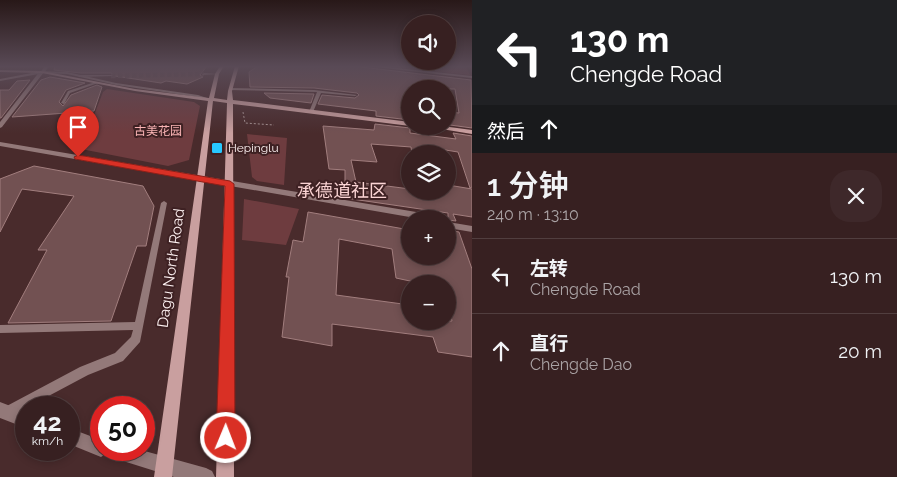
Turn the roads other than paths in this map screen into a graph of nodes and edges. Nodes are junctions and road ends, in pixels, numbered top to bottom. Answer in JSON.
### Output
{"nodes":[{"id":1,"x":29,"y":88,"type":"edge"},
{"id":2,"x":80,"y":88,"type":"edge"},
{"id":3,"x":132,"y":88,"type":"edge"},
{"id":4,"x":152,"y":88,"type":"edge"},
{"id":5,"x":214,"y":88,"type":"edge"},
{"id":6,"x":230,"y":89,"type":"joint"},
{"id":7,"x":319,"y":92,"type":"junction"},
{"id":8,"x":356,"y":95,"type":"dead end"},
{"id":9,"x":211,"y":100,"type":"junction"},
{"id":10,"x":230,"y":102,"type":"junction"},
{"id":11,"x":63,"y":103,"type":"dead end"},
{"id":12,"x":311,"y":112,"type":"junction"},
{"id":13,"x":401,"y":123,"type":"edge"},
{"id":14,"x":0,"y":126,"type":"edge"},
{"id":15,"x":456,"y":130,"type":"edge"},
{"id":16,"x":472,"y":132,"type":"edge"},
{"id":17,"x":0,"y":145,"type":"edge"},
{"id":18,"x":202,"y":181,"type":"junction"},
{"id":19,"x":230,"y":186,"type":"junction"},
{"id":20,"x":164,"y":203,"type":"dead end"},
{"id":21,"x":401,"y":213,"type":"edge"},
{"id":22,"x":401,"y":217,"type":"edge"},
{"id":23,"x":456,"y":221,"type":"edge"},
{"id":24,"x":472,"y":224,"type":"edge"},
{"id":25,"x":456,"y":226,"type":"edge"},
{"id":26,"x":472,"y":229,"type":"edge"},
{"id":27,"x":138,"y":326,"type":"junction"},
{"id":28,"x":0,"y":329,"type":"edge"},
{"id":29,"x":3,"y":411,"type":"edge"},
{"id":30,"x":15,"y":416,"type":"edge"},
{"id":31,"x":136,"y":461,"type":"edge"},
{"id":32,"x":163,"y":472,"type":"edge"},
{"id":33,"x":206,"y":477,"type":"edge"},
{"id":34,"x":225,"y":477,"type":"edge"}],
"edges":[{"from":1,"to":14,"type":"street"},
{"from":2,"to":11,"type":"lane"},
{"from":3,"to":9,"type":"main road"},
{"from":4,"to":9,"type":"lane"},
{"from":5,"to":9,"type":"main road","name":"Dagu North Road"},
{"from":6,"to":7,"type":"lane"},
{"from":6,"to":10,"type":"main road"},
{"from":7,"to":8,"type":"lane"},
{"from":7,"to":12,"type":"lane"},
{"from":9,"to":10,"type":"main road"},
{"from":9,"to":18,"type":"main road","name":"Dagu North Road"},
{"from":10,"to":12,"type":"main road"},
{"from":10,"to":19,"type":"main road"},
{"from":12,"to":13,"type":"main road"},
{"from":15,"to":16,"type":"main road"},
{"from":17,"to":18,"type":"street"},
{"from":18,"to":19,"type":"street"},
{"from":18,"to":32,"type":"main road","name":"Dagu North Road"},
{"from":19,"to":21,"type":"street"},
{"from":19,"to":22,"type":"street"},
{"from":19,"to":34,"type":"main road"},
{"from":20,"to":27,"type":"lane"},
{"from":23,"to":24,"type":"street"},
{"from":25,"to":26,"type":"street"},
{"from":27,"to":28,"type":"lane"},
{"from":27,"to":29,"type":"lane"},
{"from":29,"to":30,"type":"street"},
{"from":31,"to":32,"type":"street"},
{"from":32,"to":33,"type":"street"}]}
